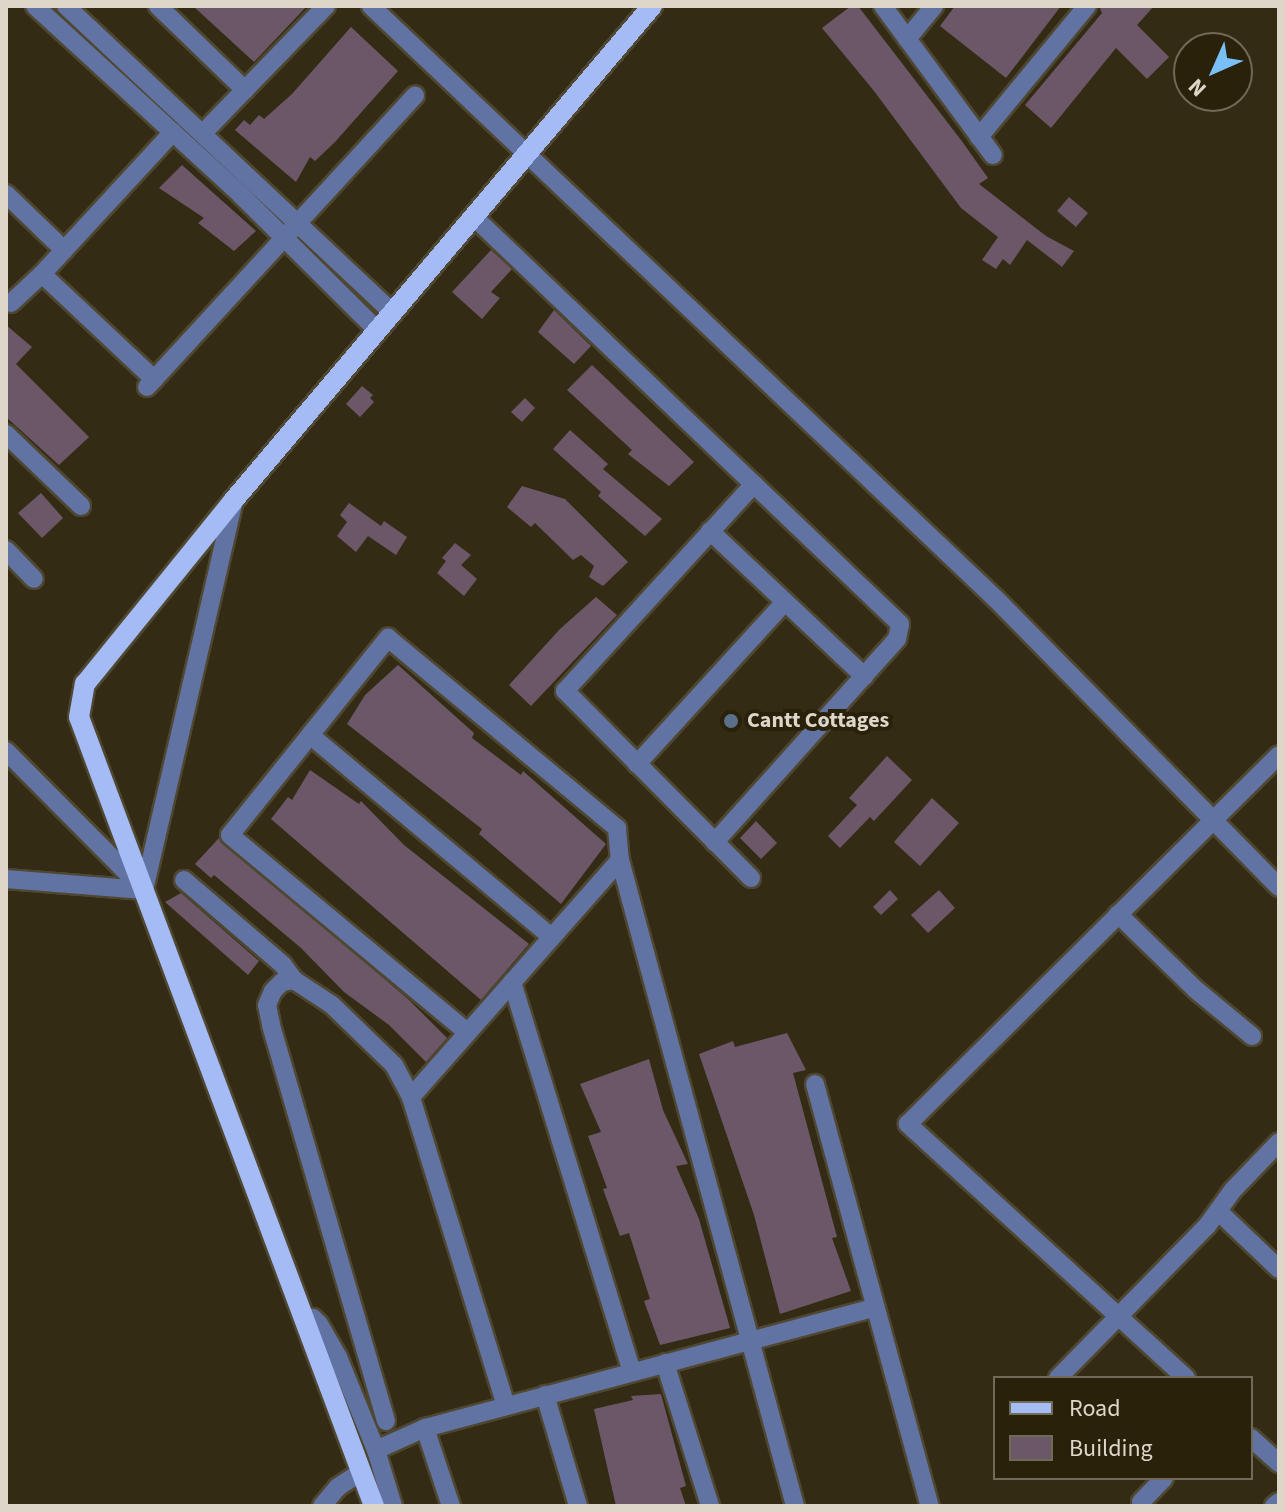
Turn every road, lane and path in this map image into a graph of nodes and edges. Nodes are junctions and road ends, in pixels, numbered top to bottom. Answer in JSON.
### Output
{"nodes":[{"id":1,"x":35,"y":6,"type":"edge"},
{"id":2,"x":158,"y":6,"type":"edge"},
{"id":3,"x":326,"y":6,"type":"edge"},
{"id":4,"x":371,"y":6,"type":"edge"},
{"id":5,"x":652,"y":6,"type":"edge"},
{"id":6,"x":883,"y":6,"type":"edge"},
{"id":7,"x":934,"y":6,"type":"edge"},
{"id":8,"x":1087,"y":6,"type":"edge"},
{"id":9,"x":70,"y":7,"type":"edge"},
{"id":10,"x":907,"y":39,"type":"junction"},
{"id":11,"x":245,"y":90,"type":"junction"},
{"id":12,"x":415,"y":96,"type":"dead end"},
{"id":13,"x":173,"y":132,"type":"junction"},
{"id":14,"x":204,"y":132,"type":"junction"},
{"id":15,"x":979,"y":137,"type":"junction"},
{"id":16,"x":528,"y":153,"type":"junction"},
{"id":17,"x":993,"y":155,"type":"dead end"},
{"id":18,"x":6,"y":194,"type":"edge"},
{"id":19,"x":474,"y":217,"type":"junction"},
{"id":20,"x":298,"y":223,"type":"junction"},
{"id":21,"x":284,"y":238,"type":"junction"},
{"id":22,"x":64,"y":250,"type":"junction"},
{"id":23,"x":42,"y":274,"type":"junction"},
{"id":24,"x":11,"y":303,"type":"dead end"},
{"id":25,"x":393,"y":313,"type":"junction"},
{"id":26,"x":377,"y":330,"type":"junction"},
{"id":27,"x":6,"y":434,"type":"edge"},
{"id":28,"x":754,"y":484,"type":"junction"},
{"id":29,"x":233,"y":501,"type":"junction"},
{"id":30,"x":81,"y":506,"type":"dead end"},
{"id":31,"x":710,"y":531,"type":"junction"},
{"id":32,"x":6,"y":550,"type":"edge"},
{"id":33,"x":34,"y":579,"type":"dead end"},
{"id":34,"x":785,"y":602,"type":"junction"},
{"id":35,"x":864,"y":676,"type":"junction"},
{"id":36,"x":310,"y":735,"type":"junction"},
{"id":37,"x":6,"y":751,"type":"edge"},
{"id":38,"x":1279,"y":755,"type":"edge"},
{"id":39,"x":637,"y":764,"type":"junction"},
{"id":40,"x":1214,"y":822,"type":"junction"},
{"id":41,"x":715,"y":842,"type":"junction"},
{"id":42,"x":620,"y":860,"type":"junction"},
{"id":43,"x":751,"y":878,"type":"dead end"},
{"id":44,"x":6,"y":879,"type":"edge"},
{"id":45,"x":184,"y":880,"type":"dead end"},
{"id":46,"x":1279,"y":887,"type":"edge"},
{"id":47,"x":144,"y":890,"type":"junction"},
{"id":48,"x":1118,"y":914,"type":"junction"},
{"id":49,"x":552,"y":937,"type":"junction"},
{"id":50,"x":294,"y":980,"type":"junction"},
{"id":51,"x":512,"y":982,"type":"junction"},
{"id":52,"x":467,"y":1032,"type":"junction"},
{"id":53,"x":1252,"y":1036,"type":"dead end"},
{"id":54,"x":815,"y":1084,"type":"dead end"},
{"id":55,"x":411,"y":1097,"type":"junction"},
{"id":56,"x":1279,"y":1142,"type":"edge"},
{"id":57,"x":1218,"y":1211,"type":"junction"},
{"id":58,"x":1279,"y":1269,"type":"edge"},
{"id":59,"x":874,"y":1308,"type":"junction"},
{"id":60,"x":304,"y":1317,"type":"junction"},
{"id":61,"x":1120,"y":1317,"type":"junction"},
{"id":62,"x":750,"y":1339,"type":"junction"},
{"id":63,"x":665,"y":1363,"type":"junction"},
{"id":64,"x":1170,"y":1363,"type":"junction"},
{"id":65,"x":632,"y":1371,"type":"junction"},
{"id":66,"x":1060,"y":1376,"type":"edge"},
{"id":67,"x":1158,"y":1376,"type":"edge"},
{"id":68,"x":1184,"y":1376,"type":"edge"},
{"id":69,"x":545,"y":1395,"type":"junction"},
{"id":70,"x":506,"y":1406,"type":"junction"},
{"id":71,"x":386,"y":1421,"type":"dead end"},
{"id":72,"x":425,"y":1428,"type":"junction"},
{"id":73,"x":1253,"y":1440,"type":"edge"},
{"id":74,"x":376,"y":1450,"type":"junction"},
{"id":75,"x":1279,"y":1463,"type":"edge"},
{"id":76,"x":361,"y":1472,"type":"junction"},
{"id":77,"x":1162,"y":1480,"type":"edge"},
{"id":78,"x":1141,"y":1502,"type":"dead end"},
{"id":79,"x":1279,"y":1502,"type":"edge"},
{"id":80,"x":322,"y":1506,"type":"edge"},
{"id":81,"x":374,"y":1506,"type":"edge"},
{"id":82,"x":393,"y":1506,"type":"edge"},
{"id":83,"x":451,"y":1506,"type":"edge"},
{"id":84,"x":578,"y":1506,"type":"edge"},
{"id":85,"x":710,"y":1506,"type":"edge"},
{"id":86,"x":795,"y":1506,"type":"edge"},
{"id":87,"x":930,"y":1506,"type":"edge"},
{"id":88,"x":1274,"y":1506,"type":"edge"}],
"edges":[{"from":1,"to":13,"type":"street"},
{"from":2,"to":11,"type":"street"},
{"from":3,"to":11,"type":"street"},
{"from":4,"to":16,"type":"street"},
{"from":5,"to":16,"type":"main road"},
{"from":6,"to":10,"type":"street"},
{"from":7,"to":10,"type":"street"},
{"from":8,"to":15,"type":"street"},
{"from":9,"to":14,"type":"street"},
{"from":10,"to":15,"type":"street"},
{"from":11,"to":14,"type":"street"},
{"from":12,"to":20,"type":"street"},
{"from":13,"to":21,"type":"street"},
{"from":13,"to":22,"type":"street"},
{"from":14,"to":20,"type":"street"},
{"from":15,"to":17,"type":"street"},
{"from":16,"to":19,"type":"main road"},
{"from":16,"to":40,"type":"street"},
{"from":18,"to":22,"type":"street"},
{"from":19,"to":25,"type":"main road"},
{"from":19,"to":28,"type":"street"},
{"from":20,"to":21,"type":"street"},
{"from":20,"to":25,"type":"street"},
{"from":21,"to":23,"type":"street"},
{"from":21,"to":26,"type":"street"},
{"from":22,"to":23,"type":"street"},
{"from":23,"to":24,"type":"street"},
{"from":25,"to":26,"type":"main road"},
{"from":26,"to":29,"type":"main road"},
{"from":27,"to":30,"type":"street"},
{"from":28,"to":31,"type":"street"},
{"from":28,"to":35,"type":"street"},
{"from":29,"to":47,"type":"street"},
{"from":29,"to":47,"type":"main road"},
{"from":31,"to":34,"type":"street"},
{"from":31,"to":39,"type":"street"},
{"from":32,"to":33,"type":"street"},
{"from":34,"to":35,"type":"street"},
{"from":34,"to":39,"type":"street"},
{"from":35,"to":41,"type":"street"},
{"from":36,"to":42,"type":"street"},
{"from":36,"to":49,"type":"street"},
{"from":36,"to":52,"type":"street"},
{"from":37,"to":47,"type":"street"},
{"from":38,"to":40,"type":"street"},
{"from":39,"to":41,"type":"street"},
{"from":40,"to":46,"type":"street"},
{"from":40,"to":48,"type":"street"},
{"from":41,"to":43,"type":"street"},
{"from":42,"to":49,"type":"street"},
{"from":42,"to":62,"type":"street"},
{"from":44,"to":47,"type":"street"},
{"from":45,"to":50,"type":"street"},
{"from":47,"to":60,"type":"main road"},
{"from":48,"to":53,"type":"street"},
{"from":48,"to":61,"type":"street"},
{"from":49,"to":51,"type":"street"},
{"from":50,"to":55,"type":"street"},
{"from":50,"to":71,"type":"street"},
{"from":51,"to":52,"type":"street"},
{"from":51,"to":65,"type":"street"},
{"from":52,"to":55,"type":"street"},
{"from":54,"to":59,"type":"street"},
{"from":55,"to":70,"type":"street"},
{"from":56,"to":57,"type":"street"},
{"from":57,"to":58,"type":"street"},
{"from":57,"to":61,"type":"street"},
{"from":59,"to":62,"type":"street"},
{"from":59,"to":87,"type":"street"},
{"from":60,"to":74,"type":"street"},
{"from":60,"to":76,"type":"main road"},
{"from":61,"to":64,"type":"street"},
{"from":61,"to":66,"type":"street"},
{"from":62,"to":63,"type":"street"},
{"from":62,"to":86,"type":"street"},
{"from":63,"to":65,"type":"street"},
{"from":63,"to":85,"type":"street"},
{"from":64,"to":67,"type":"street"},
{"from":64,"to":68,"type":"street"},
{"from":65,"to":69,"type":"street"},
{"from":69,"to":70,"type":"street"},
{"from":69,"to":84,"type":"street"},
{"from":70,"to":72,"type":"street"},
{"from":72,"to":74,"type":"street"},
{"from":72,"to":83,"type":"street"},
{"from":73,"to":75,"type":"street"},
{"from":74,"to":82,"type":"street"},
{"from":76,"to":80,"type":"street"},
{"from":76,"to":81,"type":"main road"},
{"from":77,"to":78,"type":"street"},
{"from":79,"to":88,"type":"street"}]}
